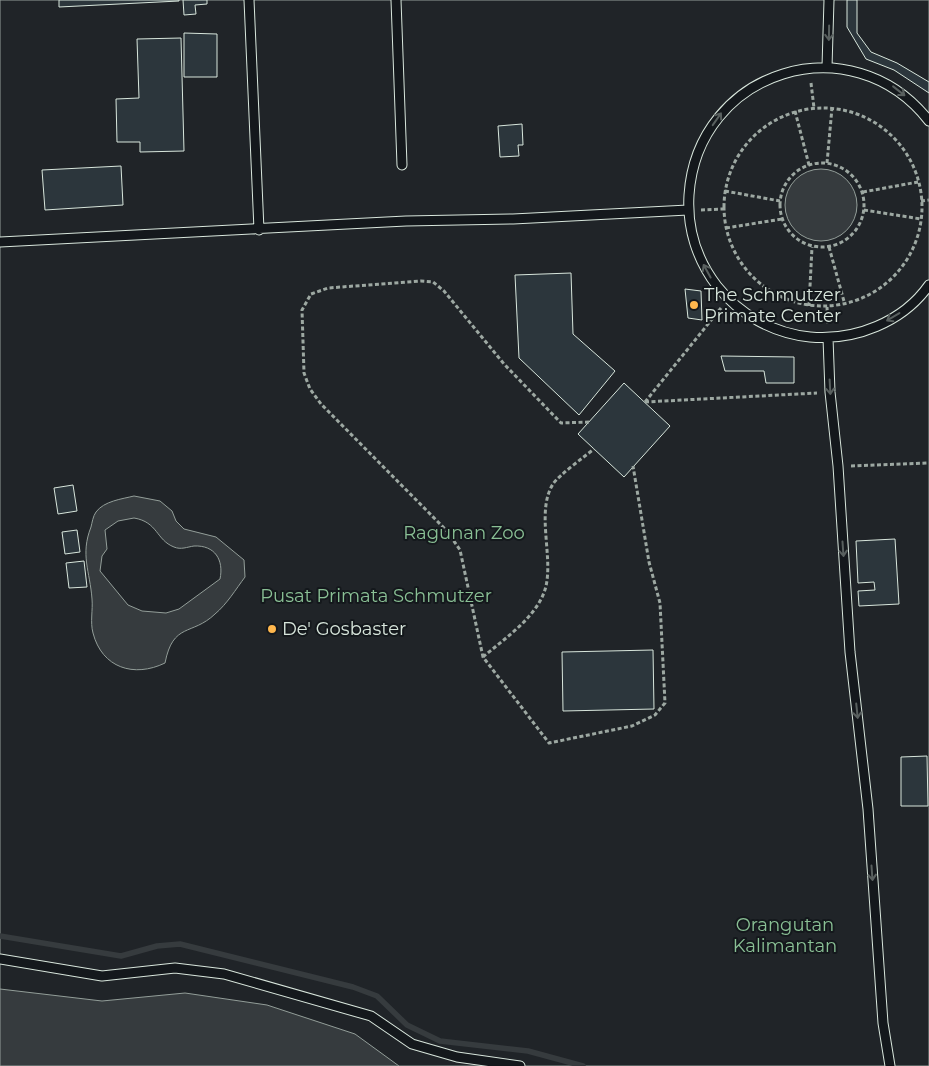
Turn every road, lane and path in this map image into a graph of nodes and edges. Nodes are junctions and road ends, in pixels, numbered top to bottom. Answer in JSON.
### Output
{"nodes":[{"id":1,"x":249,"y":0,"type":"edge"},
{"id":2,"x":396,"y":0,"type":"edge"},
{"id":3,"x":829,"y":0,"type":"edge"},
{"id":4,"x":828,"y":66,"type":"junction"},
{"id":5,"x":810,"y":67,"type":"junction"},
{"id":6,"x":814,"y":108,"type":"junction"},
{"id":7,"x":832,"y":108,"type":"junction"},
{"id":8,"x":795,"y":111,"type":"junction"},
{"id":9,"x":929,"y":121,"type":"edge"},
{"id":10,"x":827,"y":163,"type":"junction"},
{"id":11,"x":402,"y":165,"type":"dead end"},
{"id":12,"x":809,"y":165,"type":"junction"},
{"id":13,"x":918,"y":182,"type":"junction"},
{"id":14,"x":725,"y":191,"type":"junction"},
{"id":15,"x":862,"y":192,"type":"junction"},
{"id":16,"x":929,"y":200,"type":"edge"},
{"id":17,"x":780,"y":201,"type":"junction"},
{"id":18,"x":921,"y":201,"type":"junction"},
{"id":19,"x":724,"y":209,"type":"junction"},
{"id":20,"x":688,"y":210,"type":"junction"},
{"id":21,"x":864,"y":210,"type":"junction"},
{"id":22,"x":782,"y":219,"type":"junction"},
{"id":23,"x":921,"y":219,"type":"junction"},
{"id":24,"x":726,"y":228,"type":"junction"},
{"id":25,"x":259,"y":230,"type":"junction"},
{"id":26,"x":0,"y":242,"type":"edge"},
{"id":27,"x":812,"y":247,"type":"junction"},
{"id":28,"x":829,"y":248,"type":"junction"},
{"id":29,"x":929,"y":285,"type":"edge"},
{"id":30,"x":728,"y":300,"type":"junction"},
{"id":31,"x":846,"y":304,"type":"junction"},
{"id":32,"x":809,"y":306,"type":"junction"},
{"id":33,"x":828,"y":338,"type":"junction"},
{"id":34,"x":830,"y":392,"type":"junction"},
{"id":35,"x":589,"y":422,"type":"dead end"},
{"id":36,"x":594,"y":449,"type":"dead end"},
{"id":37,"x":929,"y":463,"type":"edge"},
{"id":38,"x":633,"y":466,"type":"dead end"},
{"id":39,"x":838,"y":466,"type":"junction"},
{"id":40,"x":483,"y":657,"type":"junction"},
{"id":41,"x":0,"y":959,"type":"edge"},
{"id":42,"x":520,"y":1066,"type":"edge"},
{"id":43,"x":890,"y":1066,"type":"edge"}],
"edges":[{"from":1,"to":25,"type":"lane"},
{"from":2,"to":11,"type":"lane"},
{"from":3,"to":4,"type":"lane","one_way":true},
{"from":4,"to":5,"type":"lane"},
{"from":4,"to":9,"type":"lane","one_way":true},
{"from":5,"to":6,"type":"path"},
{"from":20,"to":5,"type":"lane","one_way":true},
{"from":6,"to":7,"type":"path"},
{"from":6,"to":8,"type":"path"},
{"from":7,"to":10,"type":"path"},
{"from":7,"to":13,"type":"path"},
{"from":8,"to":12,"type":"path"},
{"from":8,"to":14,"type":"path"},
{"from":10,"to":12,"type":"path"},
{"from":10,"to":15,"type":"path"},
{"from":12,"to":17,"type":"path"},
{"from":13,"to":15,"type":"path"},
{"from":13,"to":18,"type":"path"},
{"from":14,"to":17,"type":"path"},
{"from":14,"to":19,"type":"path"},
{"from":15,"to":21,"type":"path"},
{"from":16,"to":18,"type":"path"},
{"from":17,"to":22,"type":"path"},
{"from":18,"to":23,"type":"path"},
{"from":19,"to":20,"type":"path"},
{"from":19,"to":24,"type":"path"},
{"from":20,"to":25,"type":"lane"},
{"from":30,"to":20,"type":"lane","one_way":true},
{"from":21,"to":23,"type":"path"},
{"from":21,"to":28,"type":"path"},
{"from":22,"to":24,"type":"path"},
{"from":22,"to":27,"type":"path"},
{"from":23,"to":31,"type":"path"},
{"from":24,"to":32,"type":"path"},
{"from":25,"to":26,"type":"lane"},
{"from":27,"to":28,"type":"path"},
{"from":27,"to":32,"type":"path"},
{"from":28,"to":31,"type":"path"},
{"from":29,"to":33,"type":"lane","one_way":true},
{"from":30,"to":33,"type":"lane"},
{"from":30,"to":34,"type":"path"},
{"from":31,"to":32,"type":"path"},
{"from":33,"to":34,"type":"lane","one_way":true},
{"from":34,"to":39,"type":"lane"},
{"from":35,"to":40,"type":"path"},
{"from":36,"to":40,"type":"path"},
{"from":37,"to":39,"type":"path"},
{"from":38,"to":40,"type":"path"},
{"from":39,"to":43,"type":"lane","one_way":true},
{"from":41,"to":42,"type":"lane"}]}
